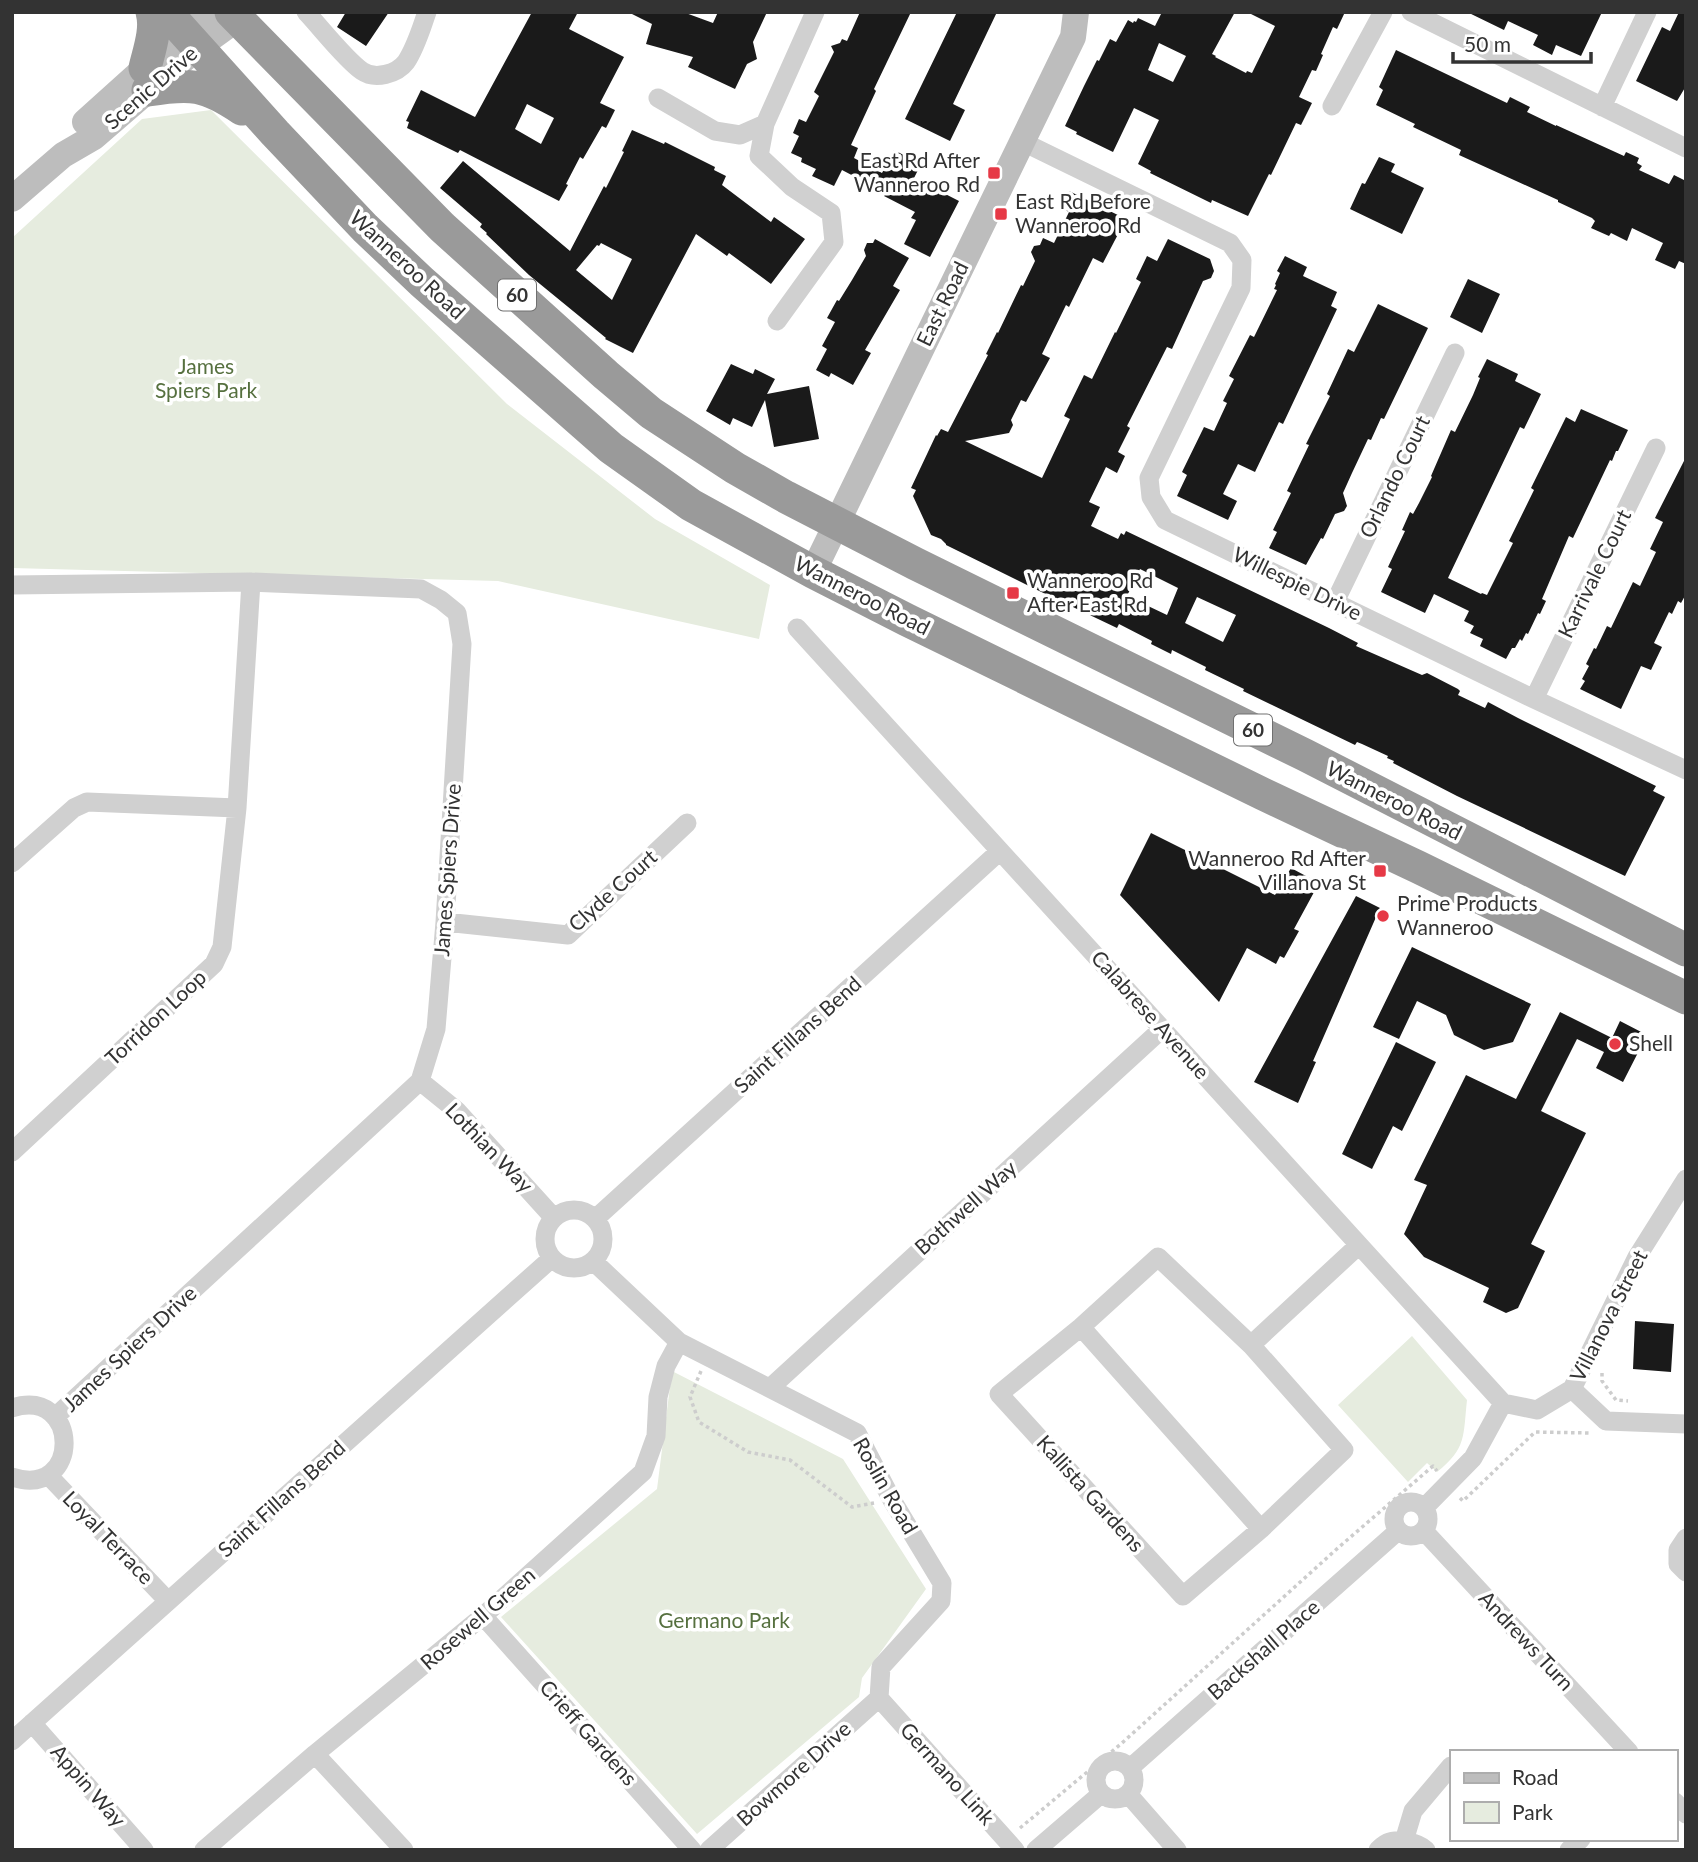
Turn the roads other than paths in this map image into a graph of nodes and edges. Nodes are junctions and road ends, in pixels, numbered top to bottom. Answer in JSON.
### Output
{"nodes":[{"id":1,"x":152,"y":12,"type":"edge"},
{"id":2,"x":306,"y":12,"type":"edge"},
{"id":3,"x":427,"y":12,"type":"edge"},
{"id":4,"x":815,"y":12,"type":"edge"},
{"id":5,"x":1096,"y":12,"type":"edge"},
{"id":6,"x":1383,"y":12,"type":"edge"},
{"id":7,"x":1411,"y":12,"type":"edge"},
{"id":8,"x":1647,"y":12,"type":"edge"},
{"id":9,"x":203,"y":22,"type":"edge"},
{"id":10,"x":1074,"y":25,"type":"edge"},
{"id":11,"x":146,"y":79,"type":"junction"},
{"id":12,"x":659,"y":98,"type":"dead end"},
{"id":13,"x":1332,"y":106,"type":"dead end"},
{"id":14,"x":1602,"y":107,"type":"junction"},
{"id":15,"x":765,"y":124,"type":"junction"},
{"id":16,"x":275,"y":133,"type":"junction"},
{"id":17,"x":1023,"y":142,"type":"junction"},
{"id":18,"x":1686,"y":148,"type":"edge"},
{"id":19,"x":12,"y":199,"type":"edge"},
{"id":20,"x":777,"y":321,"type":"dead end"},
{"id":21,"x":1455,"y":353,"type":"dead end"},
{"id":22,"x":1656,"y":448,"type":"dead end"},
{"id":23,"x":836,"y":523,"type":"junction"},
{"id":24,"x":813,"y":572,"type":"junction"},
{"id":25,"x":251,"y":582,"type":"junction"},
{"id":26,"x":12,"y":585,"type":"edge"},
{"id":27,"x":1335,"y":602,"type":"junction"},
{"id":28,"x":797,"y":628,"type":"dead end"},
{"id":29,"x":1534,"y":699,"type":"junction"},
{"id":30,"x":1253,"y":730,"type":"junction"},
{"id":31,"x":1686,"y":770,"type":"edge"},
{"id":32,"x":237,"y":808,"type":"junction"},
{"id":33,"x":687,"y":823,"type":"dead end"},
{"id":34,"x":1000,"y":850,"type":"junction"},
{"id":35,"x":12,"y":863,"type":"edge"},
{"id":36,"x":1418,"y":867,"type":"junction"},
{"id":37,"x":445,"y":922,"type":"junction"},
{"id":38,"x":1686,"y":950,"type":"edge"},
{"id":39,"x":1686,"y":998,"type":"edge"},
{"id":40,"x":1162,"y":1029,"type":"junction"},
{"id":41,"x":420,"y":1081,"type":"junction"},
{"id":42,"x":12,"y":1152,"type":"edge"},
{"id":43,"x":1686,"y":1179,"type":"edge"},
{"id":44,"x":554,"y":1217,"type":"junction"},
{"id":45,"x":595,"y":1219,"type":"junction"},
{"id":46,"x":1359,"y":1245,"type":"junction"},
{"id":47,"x":552,"y":1258,"type":"junction"},
{"id":48,"x":593,"y":1261,"type":"junction"},
{"id":49,"x":1081,"y":1327,"type":"junction"},
{"id":50,"x":679,"y":1342,"type":"junction"},
{"id":51,"x":1251,"y":1345,"type":"junction"},
{"id":52,"x":770,"y":1388,"type":"junction"},
{"id":53,"x":1572,"y":1389,"type":"junction"},
{"id":54,"x":1503,"y":1403,"type":"junction"},
{"id":55,"x":12,"y":1408,"type":"edge"},
{"id":56,"x":55,"y":1417,"type":"junction"},
{"id":57,"x":1686,"y":1424,"type":"edge"},
{"id":58,"x":48,"y":1475,"type":"junction"},
{"id":59,"x":12,"y":1477,"type":"edge"},
{"id":60,"x":1424,"y":1508,"type":"junction"},
{"id":61,"x":1261,"y":1529,"type":"junction"},
{"id":62,"x":1398,"y":1531,"type":"junction"},
{"id":63,"x":1424,"y":1531,"type":"junction"},
{"id":64,"x":1686,"y":1538,"type":"edge"},
{"id":65,"x":1686,"y":1572,"type":"edge"},
{"id":66,"x":168,"y":1601,"type":"junction"},
{"id":67,"x":483,"y":1616,"type":"junction"},
{"id":68,"x":879,"y":1698,"type":"junction"},
{"id":69,"x":32,"y":1723,"type":"junction"},
{"id":70,"x":12,"y":1741,"type":"edge"},
{"id":71,"x":1627,"y":1750,"type":"edge"},
{"id":72,"x":315,"y":1754,"type":"junction"},
{"id":73,"x":1450,"y":1767,"type":"edge"},
{"id":74,"x":1130,"y":1768,"type":"junction"},
{"id":75,"x":1101,"y":1794,"type":"junction"},
{"id":76,"x":1128,"y":1794,"type":"junction"},
{"id":77,"x":1404,"y":1841,"type":"junction"},
{"id":78,"x":1011,"y":1845,"type":"edge"},
{"id":79,"x":144,"y":1850,"type":"edge"},
{"id":80,"x":204,"y":1850,"type":"edge"},
{"id":81,"x":404,"y":1850,"type":"edge"},
{"id":82,"x":692,"y":1850,"type":"edge"},
{"id":83,"x":709,"y":1850,"type":"edge"},
{"id":84,"x":1036,"y":1850,"type":"edge"},
{"id":85,"x":1177,"y":1850,"type":"edge"},
{"id":86,"x":1378,"y":1850,"type":"edge"},
{"id":87,"x":1426,"y":1850,"type":"edge"}],
"edges":[{"from":1,"to":11,"type":"highway"},
{"from":2,"to":3,"type":"street"},
{"from":4,"to":15,"type":"street"},
{"from":5,"to":10,"type":"street","name":"East Road"},
{"from":6,"to":13,"type":"street"},
{"from":7,"to":14,"type":"street"},
{"from":8,"to":14,"type":"street"},
{"from":9,"to":11,"type":"street","name":"Scenic Drive"},
{"from":9,"to":16,"type":"highway","name":"Wanneroo Road","number":"60"},
{"from":9,"to":23,"type":"highway","name":"Wanneroo Road","number":"60"},
{"from":10,"to":17,"type":"street","name":"East Road"},
{"from":11,"to":16,"type":"highway"},
{"from":11,"to":19,"type":"street","name":"Scenic Drive"},
{"from":12,"to":15,"type":"street"},
{"from":14,"to":18,"type":"street"},
{"from":15,"to":20,"type":"street"},
{"from":16,"to":24,"type":"highway","name":"Wanneroo Road","number":"60"},
{"from":17,"to":23,"type":"street","name":"East Road"},
{"from":17,"to":27,"type":"street","name":"Willespie Drive"},
{"from":21,"to":27,"type":"street","name":"Orlando Court"},
{"from":22,"to":29,"type":"street","name":"Karrivale Court"},
{"from":23,"to":24,"type":"street","name":"East Road"},
{"from":23,"to":30,"type":"highway","name":"Wanneroo Road","number":"60"},
{"from":24,"to":36,"type":"highway","name":"Wanneroo Road","number":"60"},
{"from":25,"to":26,"type":"street","name":"James Spiers Drive"},
{"from":25,"to":32,"type":"street","name":"Torridon Loop"},
{"from":25,"to":37,"type":"street","name":"James Spiers Drive"},
{"from":27,"to":29,"type":"street","name":"Willespie Drive"},
{"from":28,"to":34,"type":"street","name":"Calabrese Avenue"},
{"from":29,"to":31,"type":"street","name":"Willespie Drive"},
{"from":30,"to":36,"type":"highway","number":"60"},
{"from":30,"to":38,"type":"highway","name":"Wanneroo Road","number":"60"},
{"from":32,"to":35,"type":"street"},
{"from":32,"to":42,"type":"street","name":"Torridon Loop"},
{"from":33,"to":37,"type":"street","name":"Clyde Court"},
{"from":34,"to":40,"type":"street","name":"Calabrese Avenue"},
{"from":34,"to":45,"type":"street","name":"Saint Fillans Bend"},
{"from":36,"to":39,"type":"highway","name":"Wanneroo Road","number":"60"},
{"from":37,"to":41,"type":"street","name":"James Spiers Drive"},
{"from":40,"to":46,"type":"street","name":"Calabrese Avenue"},
{"from":40,"to":52,"type":"street","name":"Bothwell Way"},
{"from":41,"to":44,"type":"street","name":"Lothian Way"},
{"from":41,"to":56,"type":"street","name":"James Spiers Drive"},
{"from":43,"to":53,"type":"street","name":"Villanova Street"},
{"from":44,"to":45,"type":"street"},
{"from":44,"to":47,"type":"street"},
{"from":45,"to":48,"type":"street"},
{"from":46,"to":51,"type":"street"},
{"from":46,"to":54,"type":"street","name":"Calabrese Avenue"},
{"from":47,"to":48,"type":"street"},
{"from":47,"to":66,"type":"street","name":"Saint Fillans Bend"},
{"from":48,"to":50,"type":"street","name":"Roslin Road"},
{"from":49,"to":51,"type":"street","name":"Kallista Gardens"},
{"from":49,"to":61,"type":"street"},
{"from":49,"to":61,"type":"street","name":"Kallista Gardens"},
{"from":50,"to":52,"type":"street","name":"Roslin Road"},
{"from":50,"to":67,"type":"street","name":"Rosewell Green"},
{"from":51,"to":61,"type":"street","name":"Kallista Gardens"},
{"from":52,"to":68,"type":"street","name":"Roslin Road"},
{"from":53,"to":54,"type":"street","name":"Villanova Street"},
{"from":53,"to":57,"type":"street"},
{"from":54,"to":60,"type":"street"},
{"from":55,"to":56,"type":"street"},
{"from":56,"to":58,"type":"street"},
{"from":58,"to":59,"type":"street"},
{"from":58,"to":66,"type":"street","name":"Loyal Terrace"},
{"from":60,"to":62,"type":"street"},
{"from":60,"to":63,"type":"street"},
{"from":62,"to":63,"type":"street"},
{"from":62,"to":74,"type":"street","name":"Backshall Place"},
{"from":63,"to":71,"type":"street","name":"Andrews Turn"},
{"from":64,"to":65,"type":"street"},
{"from":66,"to":69,"type":"street","name":"Saint Fillans Bend"},
{"from":67,"to":72,"type":"street","name":"Rosewell Green"},
{"from":67,"to":82,"type":"street","name":"Crieff Gardens"},
{"from":68,"to":78,"type":"street","name":"Germano Link"},
{"from":68,"to":83,"type":"street","name":"Bowmore Drive"},
{"from":69,"to":70,"type":"street","name":"Saint Fillans Bend"},
{"from":69,"to":79,"type":"street","name":"Appin Way"},
{"from":72,"to":80,"type":"street","name":"Rosewell Green"},
{"from":72,"to":81,"type":"street"},
{"from":73,"to":77,"type":"street"},
{"from":74,"to":75,"type":"street"},
{"from":74,"to":76,"type":"street"},
{"from":75,"to":76,"type":"street"},
{"from":75,"to":84,"type":"street"},
{"from":76,"to":85,"type":"street"},
{"from":77,"to":86,"type":"street"},
{"from":77,"to":87,"type":"street"}]}
